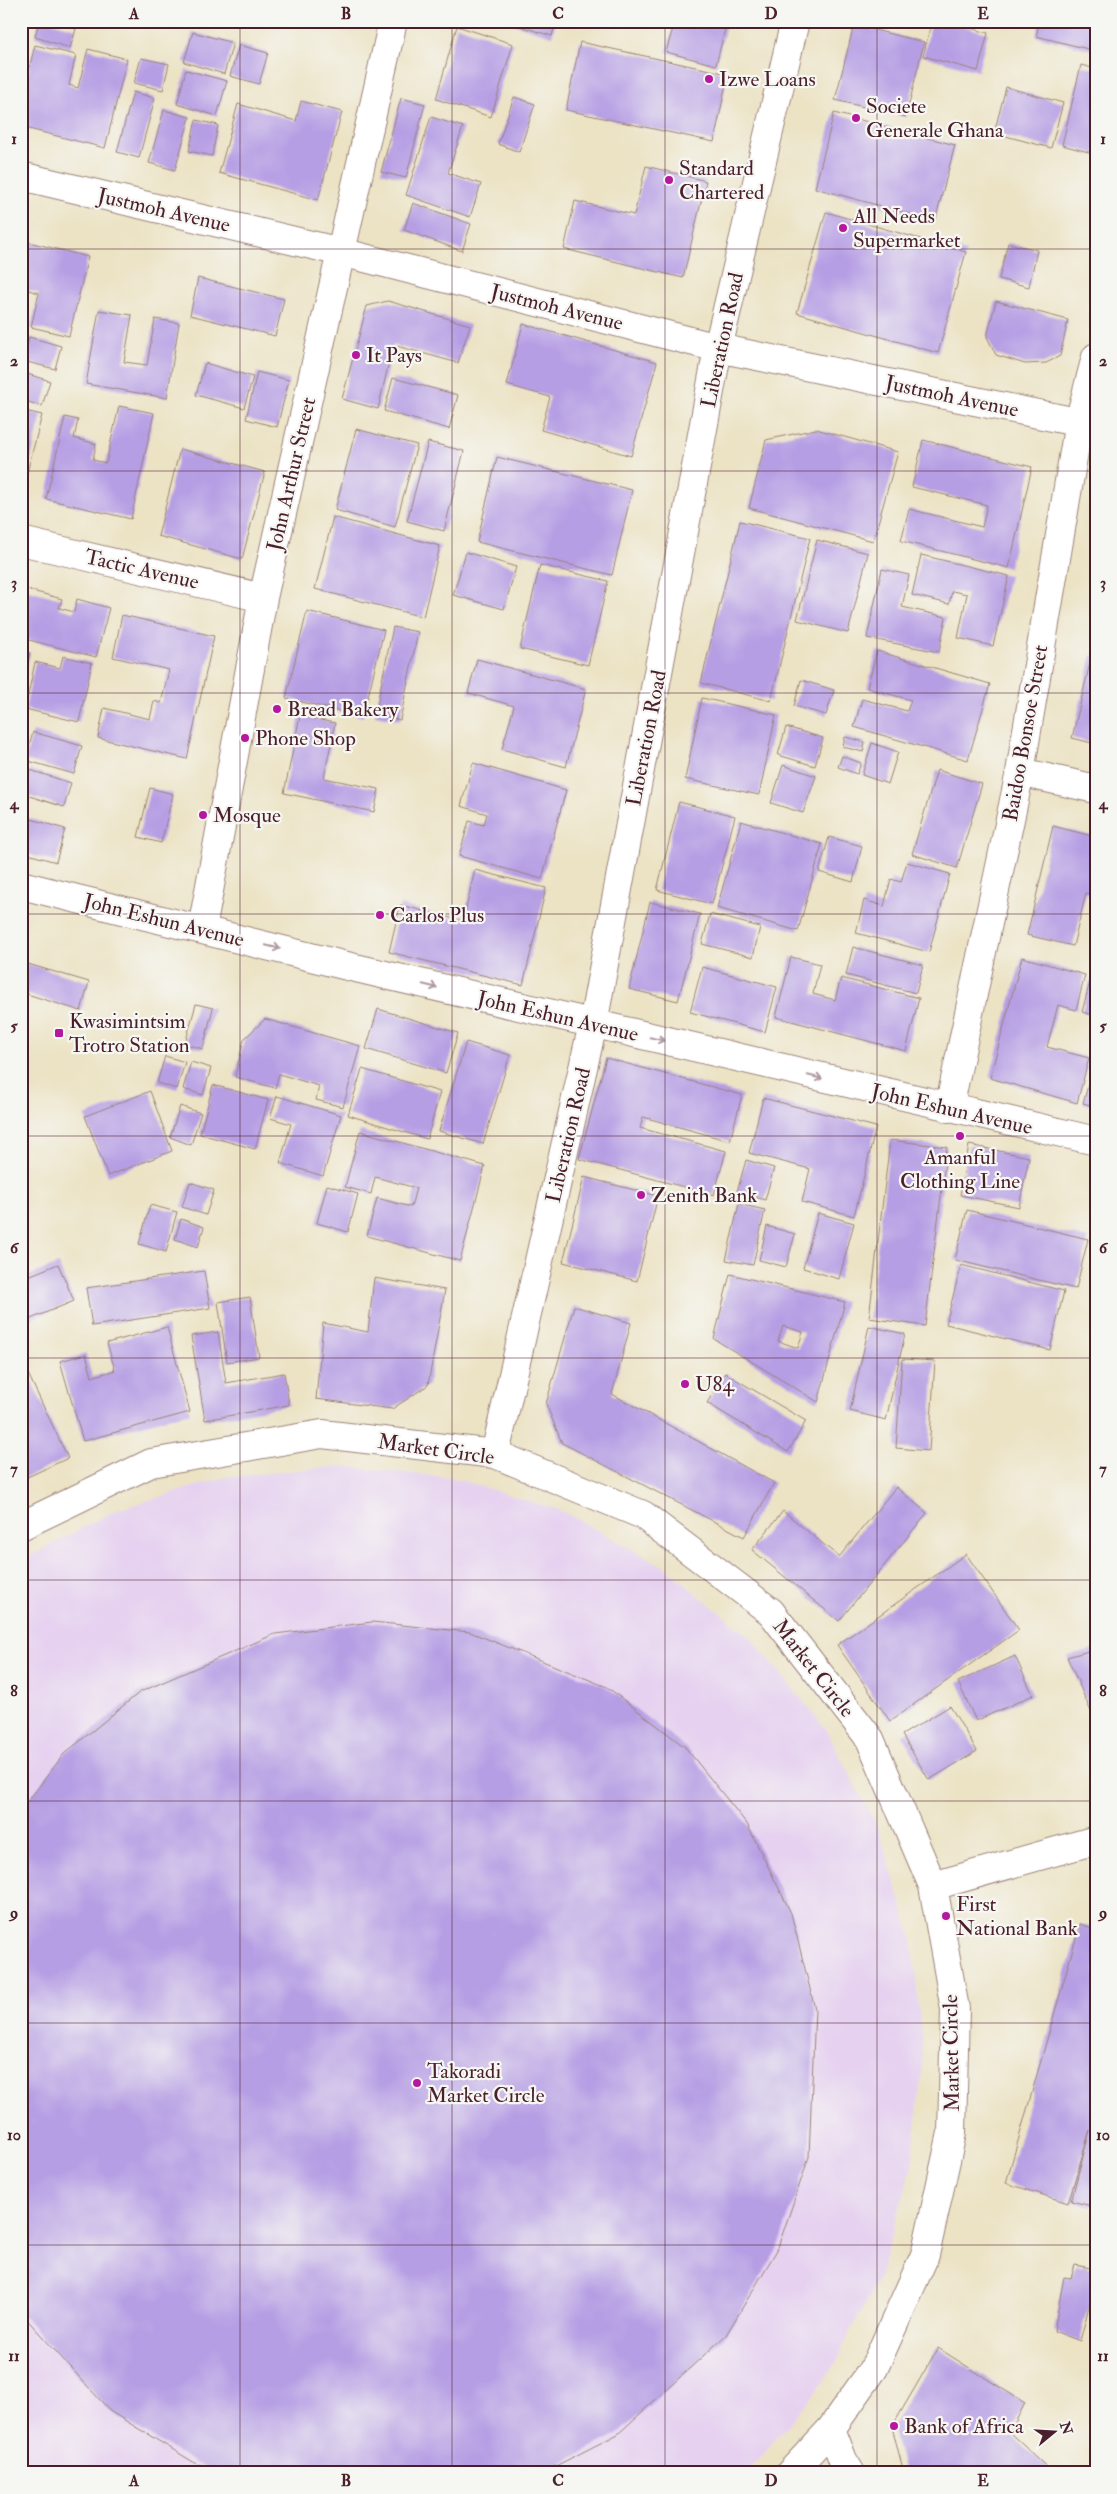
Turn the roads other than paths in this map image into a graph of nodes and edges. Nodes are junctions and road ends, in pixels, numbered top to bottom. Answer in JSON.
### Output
{"nodes":[{"id":1,"x":393,"y":21,"type":"edge"},
{"id":2,"x":795,"y":21,"type":"edge"},
{"id":3,"x":21,"y":176,"type":"edge"},
{"id":4,"x":341,"y":252,"type":"junction"},
{"id":5,"x":718,"y":348,"type":"junction"},
{"id":6,"x":1096,"y":357,"type":"edge"},
{"id":7,"x":1087,"y":424,"type":"edge"},
{"id":8,"x":21,"y":541,"type":"edge"},
{"id":9,"x":263,"y":598,"type":"junction"},
{"id":10,"x":1020,"y":772,"type":"junction"},
{"id":11,"x":1096,"y":789,"type":"edge"},
{"id":12,"x":21,"y":885,"type":"edge"},
{"id":13,"x":202,"y":929,"type":"junction"},
{"id":14,"x":593,"y":1024,"type":"junction"},
{"id":15,"x":949,"y":1108,"type":"junction"},
{"id":16,"x":1096,"y":1141,"type":"edge"},
{"id":17,"x":495,"y":1454,"type":"junction"},
{"id":18,"x":21,"y":1526,"type":"edge"},
{"id":19,"x":1096,"y":1840,"type":"edge"},
{"id":20,"x":933,"y":1886,"type":"junction"},
{"id":21,"x":831,"y":2429,"type":"junction"},
{"id":22,"x":790,"y":2473,"type":"edge"},
{"id":23,"x":851,"y":2473,"type":"edge"}],
"edges":[{"from":1,"to":4,"type":"street","name":"John Arthur Street"},
{"from":2,"to":5,"type":"street","name":"Liberation Road"},
{"from":3,"to":4,"type":"street","name":"Justmoh Avenue"},
{"from":4,"to":5,"type":"street","name":"Justmoh Avenue"},
{"from":4,"to":9,"type":"street","name":"John Arthur Street"},
{"from":5,"to":7,"type":"street","name":"Justmoh Avenue"},
{"from":5,"to":14,"type":"street","name":"Liberation Road"},
{"from":6,"to":7,"type":"street","name":"Baidoo Bonsoe Street"},
{"from":7,"to":10,"type":"street","name":"Baidoo Bonsoe Street"},
{"from":8,"to":9,"type":"street","name":"Tactic Avenue"},
{"from":9,"to":13,"type":"street","name":"John Arthur Street"},
{"from":10,"to":11,"type":"street"},
{"from":10,"to":15,"type":"street","name":"Baidoo Bonsoe Street"},
{"from":12,"to":13,"type":"street","name":"John Eshun Avenue"},
{"from":13,"to":14,"type":"street","name":"John Eshun Avenue","one_way":true},
{"from":14,"to":15,"type":"street","name":"John Eshun Avenue","one_way":true},
{"from":14,"to":17,"type":"street","name":"Liberation Road"},
{"from":15,"to":16,"type":"street","name":"John Eshun Avenue"},
{"from":17,"to":18,"type":"street","name":"Market Circle"},
{"from":17,"to":20,"type":"street","name":"Market Circle"},
{"from":19,"to":20,"type":"street"},
{"from":20,"to":21,"type":"street","name":"Market Circle"},
{"from":21,"to":22,"type":"street","name":"Market Circle"},
{"from":21,"to":23,"type":"street"}]}
